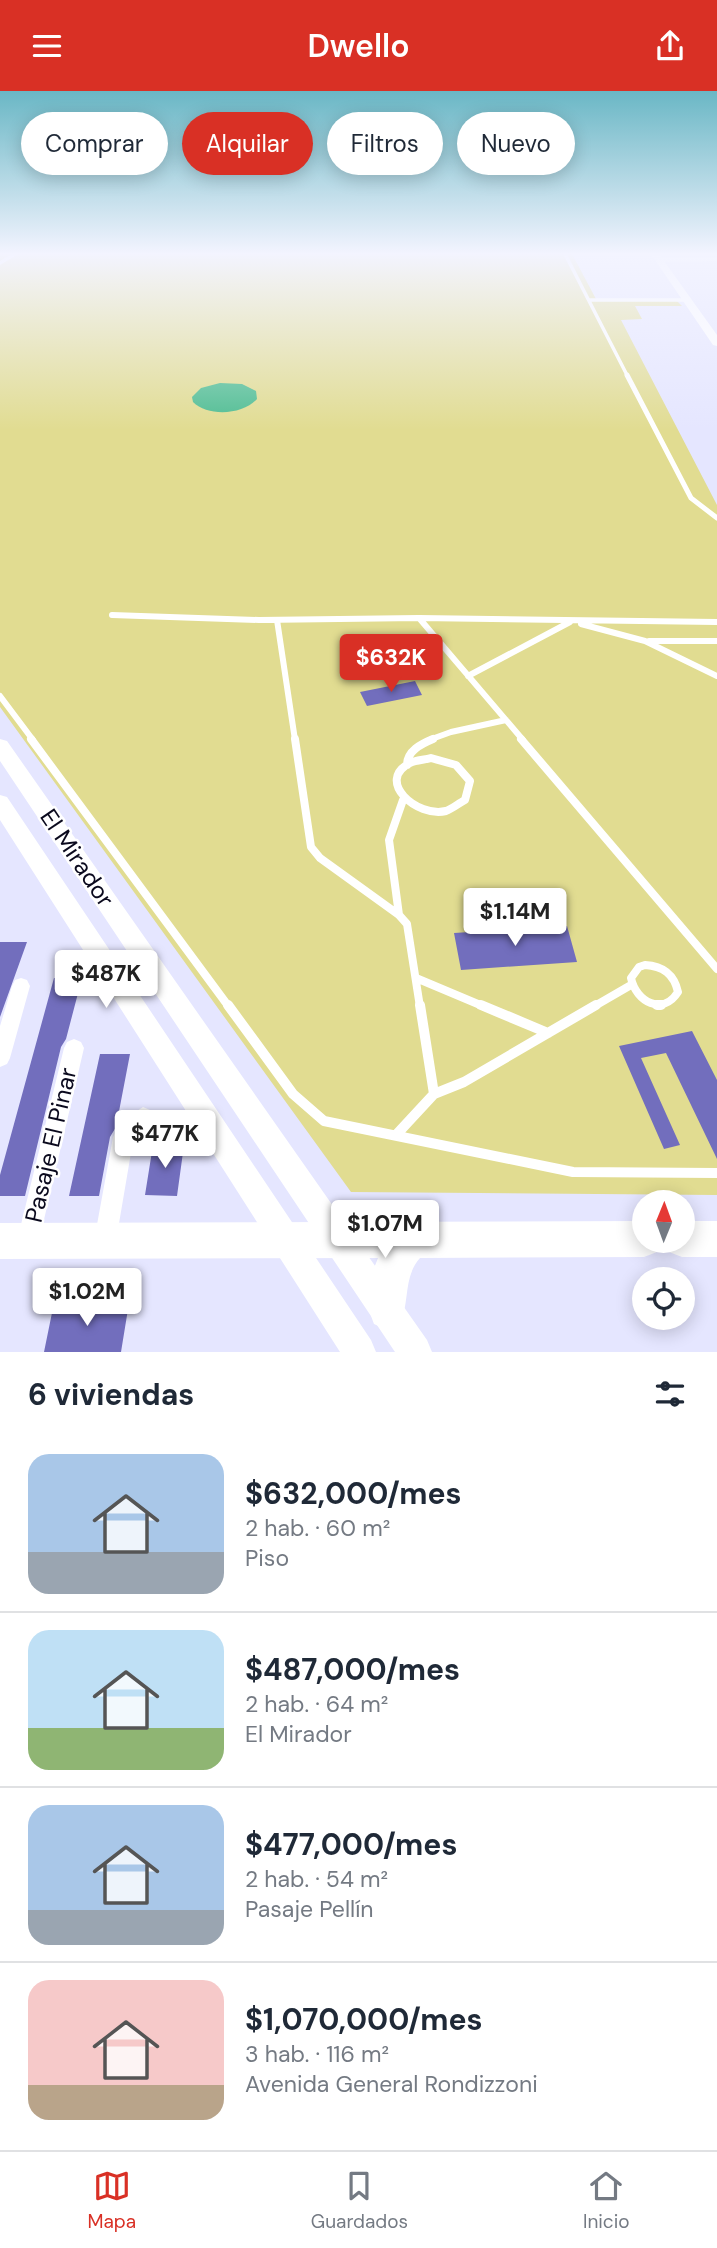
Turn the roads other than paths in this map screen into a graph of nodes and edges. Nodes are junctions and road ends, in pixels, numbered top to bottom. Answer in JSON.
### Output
{"nodes":[{"id":1,"x":596,"y":313,"type":"edge"},
{"id":2,"x":696,"y":313,"type":"edge"},
{"id":3,"x":717,"y":344,"type":"edge"},
{"id":4,"x":717,"y":518,"type":"edge"},
{"id":5,"x":112,"y":615,"type":"dead end"},
{"id":6,"x":419,"y":618,"type":"junction"},
{"id":7,"x":277,"y":619,"type":"junction"},
{"id":8,"x":571,"y":622,"type":"junction"},
{"id":9,"x":717,"y":622,"type":"edge"},
{"id":10,"x":645,"y":641,"type":"junction"},
{"id":11,"x":717,"y":641,"type":"edge"},
{"id":12,"x":468,"y":675,"type":"junction"},
{"id":13,"x":717,"y":676,"type":"edge"},
{"id":14,"x":0,"y":696,"type":"edge"},
{"id":15,"x":506,"y":720,"type":"junction"},
{"id":16,"x":0,"y":746,"type":"edge"},
{"id":17,"x":407,"y":765,"type":"junction"},
{"id":18,"x":403,"y":800,"type":"junction"},
{"id":19,"x":0,"y":803,"type":"edge"},
{"id":20,"x":55,"y":825,"type":"junction"},
{"id":21,"x":24,"y":841,"type":"junction"},
{"id":22,"x":400,"y":915,"type":"junction"},
{"id":23,"x":717,"y":969,"type":"edge"},
{"id":24,"x":416,"y":978,"type":"junction"},
{"id":25,"x":631,"y":985,"type":"junction"},
{"id":26,"x":21,"y":986,"type":"dead end"},
{"id":27,"x":548,"y":1033,"type":"junction"},
{"id":28,"x":74,"y":1048,"type":"dead end"},
{"id":29,"x":0,"y":1058,"type":"edge"},
{"id":30,"x":435,"y":1094,"type":"junction"},
{"id":31,"x":143,"y":1117,"type":"dead end"},
{"id":32,"x":396,"y":1136,"type":"junction"},
{"id":33,"x":717,"y":1173,"type":"edge"},
{"id":34,"x":339,"y":1239,"type":"junction"},
{"id":35,"x":414,"y":1239,"type":"junction"},
{"id":36,"x":632,"y":1239,"type":"edge"},
{"id":37,"x":695,"y":1239,"type":"edge"},
{"id":38,"x":717,"y":1239,"type":"edge"},
{"id":39,"x":14,"y":1241,"type":"edge"},
{"id":40,"x":105,"y":1241,"type":"junction"},
{"id":41,"x":287,"y":1241,"type":"junction"},
{"id":42,"x":387,"y":1311,"type":"junction"},
{"id":43,"x":359,"y":1352,"type":"edge"},
{"id":44,"x":415,"y":1352,"type":"edge"}],
"edges":[{"from":1,"to":4,"type":"lane"},
{"from":2,"to":3,"type":"main road"},
{"from":5,"to":7,"type":"lane"},
{"from":6,"to":7,"type":"lane"},
{"from":6,"to":8,"type":"lane"},
{"from":6,"to":12,"type":"lane"},
{"from":7,"to":22,"type":"lane"},
{"from":8,"to":9,"type":"lane"},
{"from":8,"to":10,"type":"lane"},
{"from":8,"to":12,"type":"lane"},
{"from":10,"to":11,"type":"lane"},
{"from":10,"to":13,"type":"lane"},
{"from":12,"to":15,"type":"lane"},
{"from":14,"to":32,"type":"lane"},
{"from":15,"to":17,"type":"lane"},
{"from":15,"to":23,"type":"lane"},
{"from":16,"to":20,"type":"main road","name":"El Mirador"},
{"from":17,"to":18,"type":"lane"},
{"from":17,"to":18,"type":"lane"},
{"from":18,"to":22,"type":"lane"},
{"from":19,"to":21,"type":"main road","name":"El Mirador"},
{"from":20,"to":21,"type":"main road"},
{"from":20,"to":34,"type":"main road","name":"El Mirador"},
{"from":21,"to":41,"type":"main road","name":"El Mirador"},
{"from":22,"to":24,"type":"lane"},
{"from":24,"to":27,"type":"lane"},
{"from":24,"to":30,"type":"lane"},
{"from":25,"to":25,"type":"lane"},
{"from":25,"to":27,"type":"lane"},
{"from":26,"to":29,"type":"street"},
{"from":27,"to":30,"type":"lane"},
{"from":28,"to":39,"type":"street","name":"Pasaje El Pinar"},
{"from":30,"to":32,"type":"lane"},
{"from":31,"to":40,"type":"street"},
{"from":32,"to":33,"type":"lane"},
{"from":34,"to":35,"type":"main road"},
{"from":34,"to":41,"type":"main road"},
{"from":34,"to":42,"type":"main road","name":"El Mirador"},
{"from":35,"to":36,"type":"main road"},
{"from":35,"to":42,"type":"main road"},
{"from":37,"to":38,"type":"main road"},
{"from":39,"to":40,"type":"main road"},
{"from":40,"to":41,"type":"main road"},
{"from":41,"to":43,"type":"main road","name":"El Mirador"},
{"from":42,"to":44,"type":"main road","name":"El Mirador"}]}
